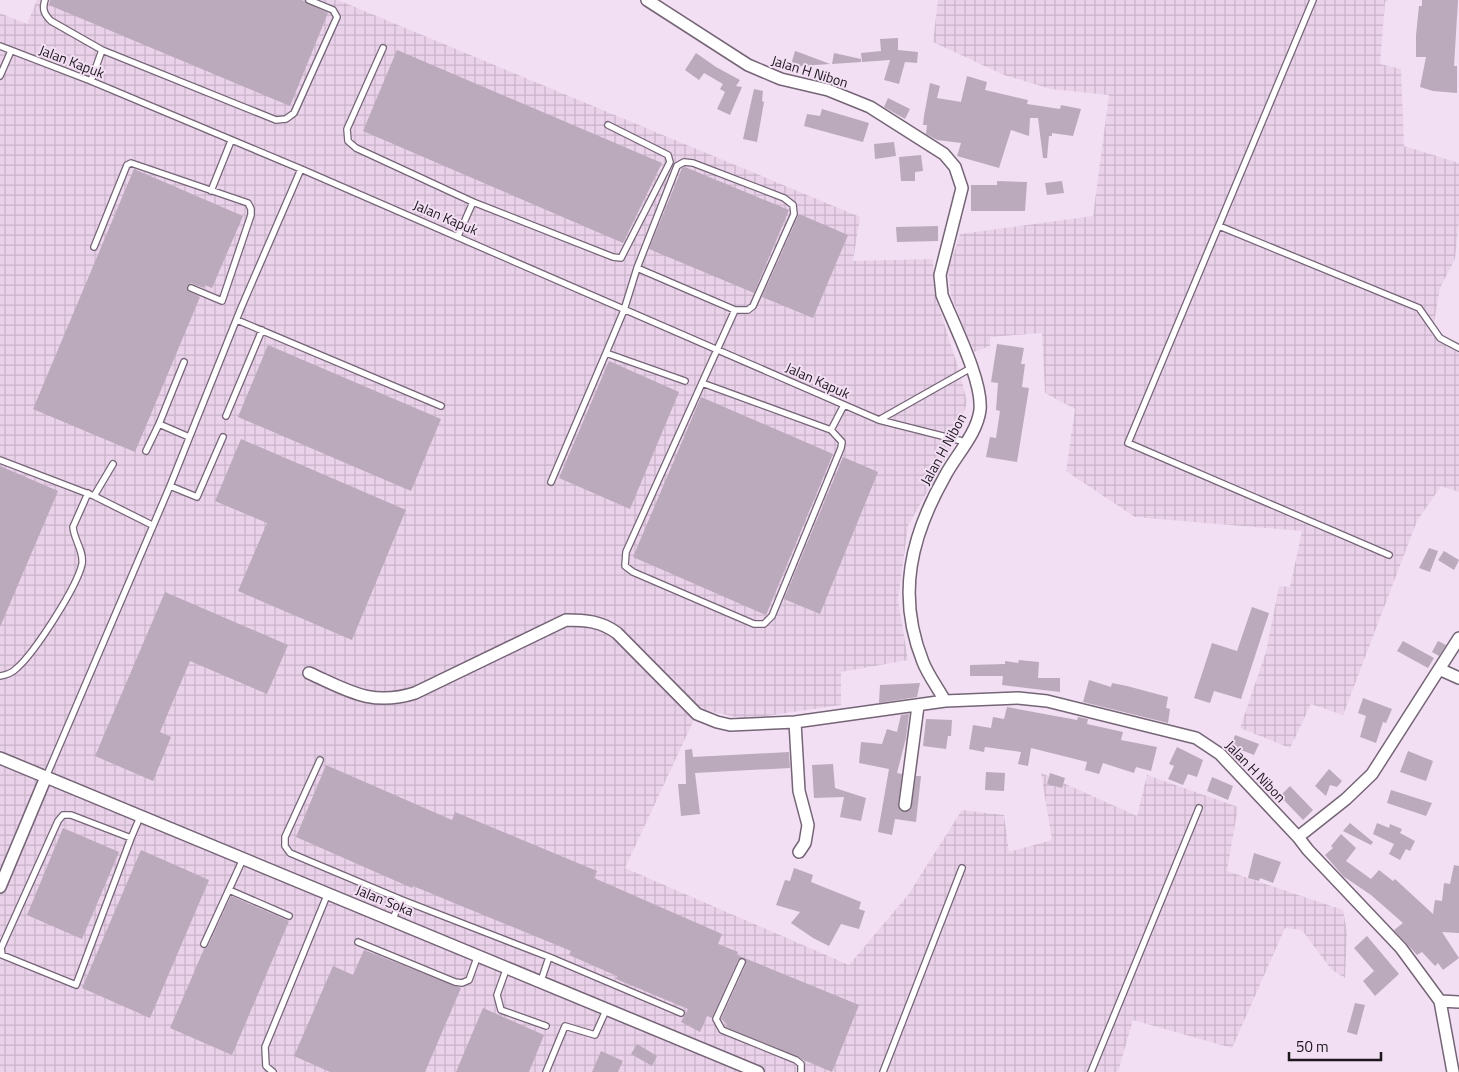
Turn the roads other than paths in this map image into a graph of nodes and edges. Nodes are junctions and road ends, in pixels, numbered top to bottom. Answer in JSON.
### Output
{"nodes":[{"id":1,"x":45,"y":0,"type":"edge"},
{"id":2,"x":309,"y":0,"type":"edge"},
{"id":3,"x":647,"y":0,"type":"edge"},
{"id":4,"x":1313,"y":0,"type":"edge"},
{"id":5,"x":0,"y":46,"type":"edge"},
{"id":6,"x":383,"y":48,"type":"dead end"},
{"id":7,"x":102,"y":50,"type":"junction"},
{"id":8,"x":11,"y":51,"type":"junction"},
{"id":9,"x":0,"y":76,"type":"edge"},
{"id":10,"x":91,"y":81,"type":"junction"},
{"id":11,"x":608,"y":125,"type":"dead end"},
{"id":12,"x":231,"y":140,"type":"junction"},
{"id":13,"x":301,"y":169,"type":"junction"},
{"id":14,"x":211,"y":191,"type":"junction"},
{"id":15,"x":473,"y":202,"type":"junction"},
{"id":16,"x":1219,"y":226,"type":"junction"},
{"id":17,"x":458,"y":236,"type":"junction"},
{"id":18,"x":94,"y":247,"type":"dead end"},
{"id":19,"x":637,"y":268,"type":"junction"},
{"id":20,"x":191,"y":288,"type":"dead end"},
{"id":21,"x":624,"y":310,"type":"junction"},
{"id":22,"x":735,"y":310,"type":"junction"},
{"id":23,"x":236,"y":320,"type":"junction"},
{"id":24,"x":262,"y":330,"type":"junction"},
{"id":25,"x":717,"y":348,"type":"junction"},
{"id":26,"x":1459,"y":348,"type":"edge"},
{"id":27,"x":606,"y":353,"type":"junction"},
{"id":28,"x":184,"y":362,"type":"dead end"},
{"id":29,"x":971,"y":368,"type":"junction"},
{"id":30,"x":685,"y":381,"type":"dead end"},
{"id":31,"x":702,"y":384,"type":"junction"},
{"id":32,"x":844,"y":405,"type":"junction"},
{"id":33,"x":441,"y":406,"type":"dead end"},
{"id":34,"x":226,"y":416,"type":"dead end"},
{"id":35,"x":879,"y":420,"type":"junction"},
{"id":36,"x":159,"y":424,"type":"junction"},
{"id":37,"x":831,"y":430,"type":"junction"},
{"id":38,"x":189,"y":436,"type":"junction"},
{"id":39,"x":223,"y":437,"type":"dead end"},
{"id":40,"x":966,"y":442,"type":"junction"},
{"id":41,"x":146,"y":451,"type":"dead end"},
{"id":42,"x":0,"y":460,"type":"edge"},
{"id":43,"x":113,"y":464,"type":"dead end"},
{"id":44,"x":552,"y":482,"type":"dead end"},
{"id":45,"x":170,"y":486,"type":"junction"},
{"id":46,"x":91,"y":495,"type":"junction"},
{"id":47,"x":152,"y":525,"type":"junction"},
{"id":48,"x":1389,"y":555,"type":"dead end"},
{"id":49,"x":1459,"y":638,"type":"edge"},
{"id":50,"x":1439,"y":669,"type":"junction"},
{"id":51,"x":308,"y":673,"type":"dead end"},
{"id":52,"x":0,"y":676,"type":"edge"},
{"id":53,"x":1459,"y":678,"type":"edge"},
{"id":54,"x":945,"y":701,"type":"junction"},
{"id":55,"x":918,"y":706,"type":"junction"},
{"id":56,"x":796,"y":722,"type":"junction"},
{"id":57,"x":0,"y":758,"type":"edge"},
{"id":58,"x":320,"y":760,"type":"dead end"},
{"id":59,"x":46,"y":777,"type":"junction"},
{"id":60,"x":905,"y":805,"type":"dead end"},
{"id":61,"x":1199,"y":808,"type":"dead end"},
{"id":62,"x":140,"y":817,"type":"junction"},
{"id":63,"x":1298,"y":837,"type":"junction"},
{"id":64,"x":131,"y":838,"type":"junction"},
{"id":65,"x":799,"y":852,"type":"dead end"},
{"id":66,"x":243,"y":859,"type":"junction"},
{"id":67,"x":962,"y":868,"type":"dead end"},
{"id":68,"x":0,"y":887,"type":"edge"},
{"id":69,"x":229,"y":890,"type":"junction"},
{"id":70,"x":328,"y":893,"type":"junction"},
{"id":71,"x":402,"y":900,"type":"junction"},
{"id":72,"x":289,"y":916,"type":"dead end"},
{"id":73,"x":392,"y":920,"type":"junction"},
{"id":74,"x":358,"y":942,"type":"dead end"},
{"id":75,"x":204,"y":944,"type":"dead end"},
{"id":76,"x":478,"y":955,"type":"junction"},
{"id":77,"x":549,"y":957,"type":"junction"},
{"id":78,"x":742,"y":962,"type":"dead end"},
{"id":79,"x":507,"y":967,"type":"junction"},
{"id":80,"x":541,"y":981,"type":"junction"},
{"id":81,"x":1440,"y":1002,"type":"junction"},
{"id":82,"x":1459,"y":1002,"type":"edge"},
{"id":83,"x":607,"y":1008,"type":"junction"},
{"id":84,"x":681,"y":1013,"type":"dead end"},
{"id":85,"x":546,"y":1026,"type":"dead end"},
{"id":86,"x":273,"y":1072,"type":"edge"},
{"id":87,"x":546,"y":1072,"type":"edge"},
{"id":88,"x":758,"y":1072,"type":"edge"},
{"id":89,"x":801,"y":1072,"type":"edge"},
{"id":90,"x":883,"y":1072,"type":"edge"},
{"id":91,"x":1091,"y":1072,"type":"edge"},
{"id":92,"x":1453,"y":1072,"type":"edge"}],
"edges":[{"from":1,"to":7,"type":"lane"},
{"from":2,"to":7,"type":"lane"},
{"from":3,"to":29,"type":"street","name":"Jalan H Nibon"},
{"from":4,"to":16,"type":"lane"},
{"from":5,"to":8,"type":"lane","name":"Jalan Kapuk"},
{"from":6,"to":15,"type":"lane"},
{"from":7,"to":10,"type":"lane"},
{"from":8,"to":9,"type":"lane"},
{"from":8,"to":10,"type":"lane","name":"Jalan Kapuk"},
{"from":10,"to":12,"type":"lane","name":"Jalan Kapuk"},
{"from":11,"to":15,"type":"lane"},
{"from":12,"to":13,"type":"lane","name":"Jalan Kapuk"},
{"from":12,"to":14,"type":"lane"},
{"from":13,"to":17,"type":"lane","name":"Jalan Kapuk"},
{"from":13,"to":23,"type":"lane"},
{"from":14,"to":18,"type":"lane"},
{"from":14,"to":20,"type":"lane"},
{"from":15,"to":17,"type":"lane"},
{"from":16,"to":26,"type":"lane"},
{"from":16,"to":48,"type":"lane"},
{"from":17,"to":21,"type":"lane","name":"Jalan Kapuk"},
{"from":19,"to":21,"type":"lane"},
{"from":19,"to":22,"type":"lane"},
{"from":19,"to":22,"type":"lane"},
{"from":21,"to":25,"type":"lane","name":"Jalan Kapuk"},
{"from":21,"to":27,"type":"lane"},
{"from":22,"to":25,"type":"lane"},
{"from":23,"to":24,"type":"lane"},
{"from":23,"to":38,"type":"lane"},
{"from":24,"to":33,"type":"lane"},
{"from":24,"to":34,"type":"lane"},
{"from":25,"to":31,"type":"lane"},
{"from":25,"to":32,"type":"lane","name":"Jalan Kapuk"},
{"from":27,"to":30,"type":"lane"},
{"from":27,"to":44,"type":"lane"},
{"from":28,"to":36,"type":"lane"},
{"from":29,"to":35,"type":"lane"},
{"from":29,"to":40,"type":"street","name":"Jalan H Nibon"},
{"from":31,"to":37,"type":"lane"},
{"from":31,"to":37,"type":"lane"},
{"from":32,"to":35,"type":"lane","name":"Jalan Kapuk"},
{"from":32,"to":37,"type":"lane"},
{"from":35,"to":40,"type":"lane","name":"Jalan Kapuk"},
{"from":36,"to":38,"type":"lane"},
{"from":36,"to":41,"type":"lane"},
{"from":38,"to":45,"type":"lane"},
{"from":39,"to":45,"type":"lane"},
{"from":40,"to":54,"type":"street","name":"Jalan H Nibon"},
{"from":42,"to":46,"type":"lane"},
{"from":43,"to":46,"type":"lane"},
{"from":45,"to":47,"type":"lane"},
{"from":46,"to":47,"type":"lane"},
{"from":46,"to":52,"type":"lane"},
{"from":47,"to":59,"type":"lane"},
{"from":49,"to":50,"type":"street"},
{"from":50,"to":53,"type":"street"},
{"from":50,"to":63,"type":"street"},
{"from":51,"to":56,"type":"street"},
{"from":54,"to":55,"type":"street"},
{"from":54,"to":63,"type":"street","name":"Jalan H Nibon"},
{"from":55,"to":56,"type":"street"},
{"from":55,"to":60,"type":"street"},
{"from":56,"to":65,"type":"street"},
{"from":57,"to":59,"type":"street","name":"Jalan Soka"},
{"from":58,"to":71,"type":"lane"},
{"from":59,"to":62,"type":"street","name":"Jalan Soka"},
{"from":59,"to":68,"type":"street"},
{"from":61,"to":91,"type":"lane"},
{"from":62,"to":64,"type":"lane"},
{"from":62,"to":66,"type":"street","name":"Jalan Soka"},
{"from":63,"to":81,"type":"street","name":"Jalan H Nibon"},
{"from":64,"to":64,"type":"lane"},
{"from":66,"to":69,"type":"lane"},
{"from":66,"to":70,"type":"street","name":"Jalan Soka"},
{"from":67,"to":90,"type":"lane"},
{"from":69,"to":72,"type":"lane"},
{"from":69,"to":75,"type":"lane"},
{"from":70,"to":73,"type":"street","name":"Jalan Soka"},
{"from":70,"to":86,"type":"lane"},
{"from":71,"to":73,"type":"lane"},
{"from":71,"to":77,"type":"lane"},
{"from":73,"to":76,"type":"street","name":"Jalan Soka"},
{"from":74,"to":76,"type":"lane"},
{"from":76,"to":79,"type":"street","name":"Jalan Soka"},
{"from":77,"to":80,"type":"lane"},
{"from":77,"to":84,"type":"lane"},
{"from":78,"to":89,"type":"lane"},
{"from":79,"to":80,"type":"street","name":"Jalan Soka"},
{"from":79,"to":85,"type":"lane"},
{"from":80,"to":83,"type":"street","name":"Jalan Soka"},
{"from":81,"to":82,"type":"street"},
{"from":81,"to":92,"type":"street"},
{"from":83,"to":87,"type":"lane"},
{"from":83,"to":88,"type":"street","name":"Jalan Soka"}]}
